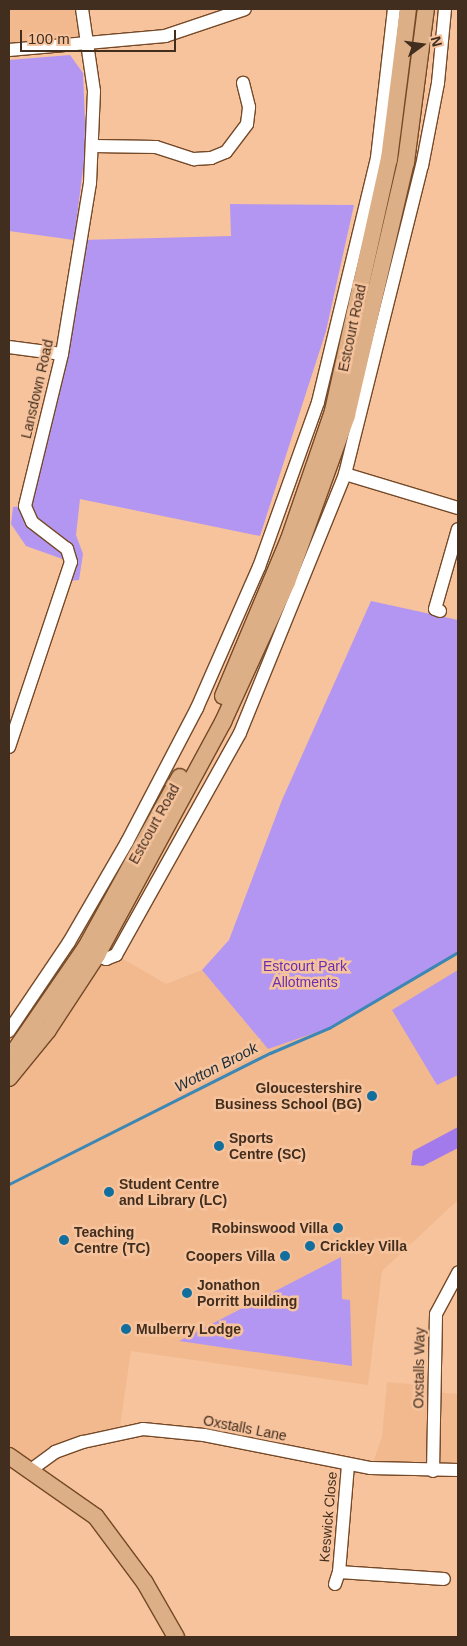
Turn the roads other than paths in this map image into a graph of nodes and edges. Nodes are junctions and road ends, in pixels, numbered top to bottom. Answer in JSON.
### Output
{"nodes":[{"id":1,"x":82,"y":9,"type":"edge"},
{"id":2,"x":245,"y":9,"type":"edge"},
{"id":3,"x":394,"y":9,"type":"edge"},
{"id":4,"x":408,"y":9,"type":"edge"},
{"id":5,"x":426,"y":9,"type":"edge"},
{"id":6,"x":445,"y":9,"type":"edge"},
{"id":7,"x":90,"y":44,"type":"junction"},
{"id":8,"x":9,"y":50,"type":"edge"},
{"id":9,"x":395,"y":72,"type":"junction"},
{"id":10,"x":259,"y":91,"type":"dead end"},
{"id":11,"x":94,"y":146,"type":"junction"},
{"id":12,"x":9,"y":347,"type":"edge"},
{"id":13,"x":62,"y":354,"type":"junction"},
{"id":14,"x":353,"y":418,"type":"junction"},
{"id":15,"x":345,"y":474,"type":"junction"},
{"id":16,"x":458,"y":508,"type":"edge"},
{"id":17,"x":458,"y":529,"type":"edge"},
{"id":18,"x":310,"y":544,"type":"junction"},
{"id":19,"x":259,"y":567,"type":"junction"},
{"id":20,"x":274,"y":576,"type":"junction"},
{"id":21,"x":435,"y":609,"type":"dead end"},
{"id":22,"x":9,"y":747,"type":"edge"},
{"id":23,"x":9,"y":1031,"type":"edge"},
{"id":24,"x":9,"y":1059,"type":"edge"},
{"id":25,"x":9,"y":1078,"type":"edge"},
{"id":26,"x":458,"y":1273,"type":"edge"},
{"id":27,"x":9,"y":1456,"type":"edge"},
{"id":28,"x":348,"y":1465,"type":"junction"},
{"id":29,"x":32,"y":1469,"type":"junction"},
{"id":30,"x":458,"y":1470,"type":"edge"},
{"id":31,"x":432,"y":1471,"type":"junction"},
{"id":32,"x":339,"y":1572,"type":"junction"},
{"id":33,"x":444,"y":1580,"type":"dead end"},
{"id":34,"x":334,"y":1584,"type":"dead end"},
{"id":35,"x":176,"y":1637,"type":"edge"}],
"edges":[{"from":1,"to":7,"type":"street","name":"Lansdown Road"},
{"from":2,"to":7,"type":"street"},
{"from":3,"to":9,"type":"street","name":"Estcourt Road"},
{"from":4,"to":9,"type":"main road","name":"Estcourt Road"},
{"from":5,"to":14,"type":"main road","name":"Estcourt Road"},
{"from":6,"to":14,"type":"street","name":"Estcourt Road"},
{"from":7,"to":8,"type":"street"},
{"from":7,"to":11,"type":"street","name":"Lansdown Road"},
{"from":9,"to":19,"type":"street","name":"Estcourt Road"},
{"from":9,"to":20,"type":"main road","name":"Estcourt Road"},
{"from":10,"to":11,"type":"street"},
{"from":11,"to":13,"type":"street","name":"Lansdown Road"},
{"from":12,"to":13,"type":"street"},
{"from":13,"to":22,"type":"street","name":"Lansdown Road"},
{"from":14,"to":15,"type":"street","name":"Estcourt Road"},
{"from":14,"to":18,"type":"main road","name":"Estcourt Road"},
{"from":15,"to":16,"type":"street"},
{"from":15,"to":18,"type":"street","name":"Estcourt Road"},
{"from":17,"to":21,"type":"street"},
{"from":18,"to":25,"type":"main road","name":"Estcourt Road"},
{"from":19,"to":20,"type":"street"},
{"from":19,"to":23,"type":"street","name":"Estcourt Road"},
{"from":20,"to":24,"type":"main road","name":"Estcourt Road"},
{"from":26,"to":31,"type":"street","name":"Oxstalls Way"},
{"from":27,"to":29,"type":"main road"},
{"from":28,"to":29,"type":"street","name":"Oxstalls Lane"},
{"from":28,"to":31,"type":"street","name":"Oxstalls Lane"},
{"from":28,"to":32,"type":"street","name":"Keswick Close"},
{"from":29,"to":35,"type":"main road"},
{"from":30,"to":31,"type":"street","name":"Oxstalls Lane"},
{"from":32,"to":33,"type":"street","name":"Keswick Close"},
{"from":32,"to":34,"type":"street","name":"Keswick Close"}]}
